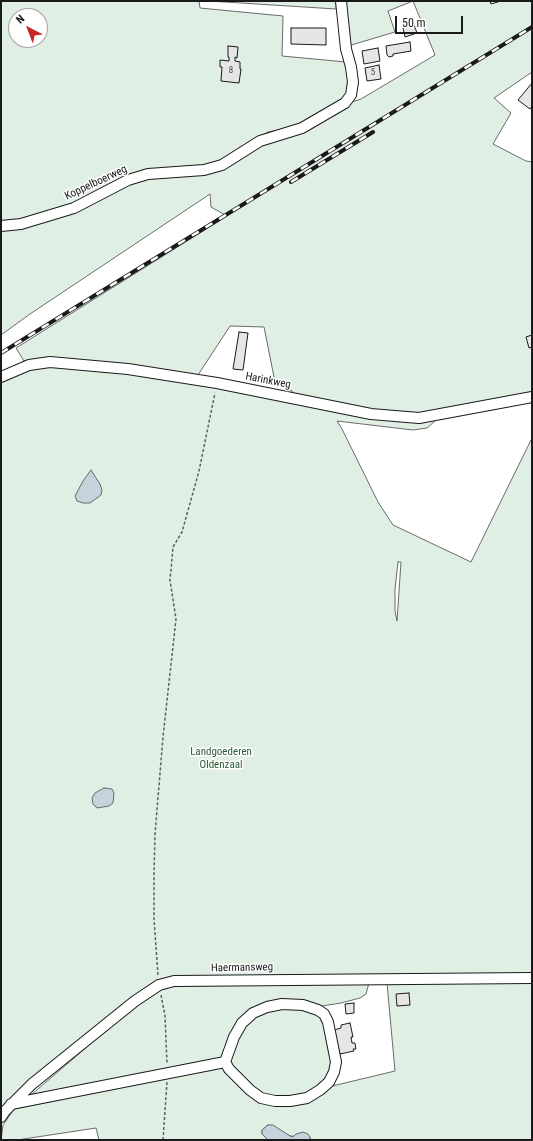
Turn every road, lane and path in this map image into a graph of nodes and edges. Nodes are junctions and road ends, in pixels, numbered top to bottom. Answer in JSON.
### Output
{"nodes":[{"id":1,"x":341,"y":1,"type":"edge"},
{"id":2,"x":1,"y":226,"type":"edge"},
{"id":3,"x":1,"y":377,"type":"edge"},
{"id":4,"x":217,"y":383,"type":"junction"},
{"id":5,"x":532,"y":397,"type":"edge"},
{"id":6,"x":532,"y":978,"type":"edge"},
{"id":7,"x":159,"y":986,"type":"junction"},
{"id":8,"x":225,"y":1062,"type":"junction"},
{"id":9,"x":168,"y":1073,"type":"junction"},
{"id":10,"x":12,"y":1104,"type":"junction"},
{"id":11,"x":1,"y":1117,"type":"edge"},
{"id":12,"x":163,"y":1140,"type":"edge"}],
"edges":[{"from":1,"to":2,"type":"street","name":"Koppelboerweg"},
{"from":3,"to":4,"type":"street","name":"Harinkweg"},
{"from":4,"to":5,"type":"street","name":"Harinkweg"},
{"from":4,"to":7,"type":"path"},
{"from":6,"to":7,"type":"street","name":"Haermansweg"},
{"from":7,"to":9,"type":"path"},
{"from":7,"to":10,"type":"street","name":"Haermansweg"},
{"from":8,"to":8,"type":"street"},
{"from":8,"to":9,"type":"street"},
{"from":9,"to":10,"type":"street"},
{"from":9,"to":12,"type":"path"},
{"from":10,"to":11,"type":"street","name":"Haermansweg"}]}
